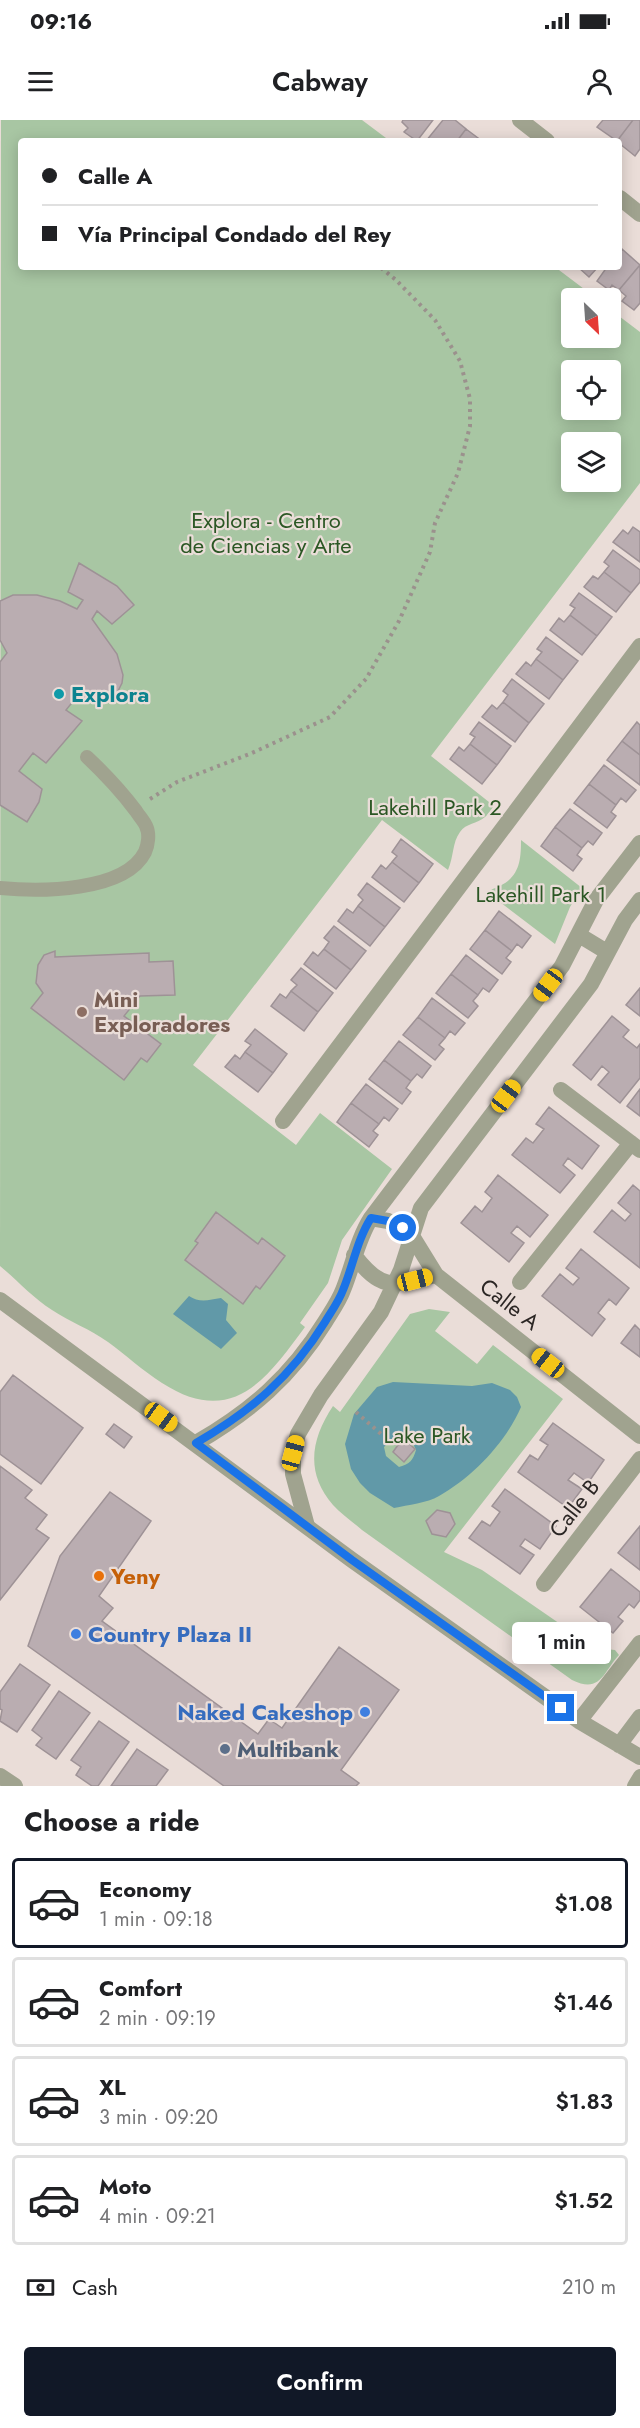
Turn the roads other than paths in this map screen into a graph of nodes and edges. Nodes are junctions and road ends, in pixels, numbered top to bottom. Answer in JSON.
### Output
{"nodes":[{"id":1,"x":520,"y":120,"type":"edge"},
{"id":2,"x":543,"y":138,"type":"edge"},
{"id":3,"x":622,"y":200,"type":"edge"},
{"id":4,"x":640,"y":214,"type":"edge"},
{"id":5,"x":640,"y":646,"type":"edge"},
{"id":6,"x":87,"y":756,"type":"dead end"},
{"id":7,"x":640,"y":843,"type":"edge"},
{"id":8,"x":0,"y":888,"type":"edge"},
{"id":9,"x":640,"y":900,"type":"edge"},
{"id":10,"x":579,"y":935,"type":"junction"},
{"id":11,"x":608,"y":952,"type":"junction"},
{"id":12,"x":561,"y":1090,"type":"dead end"},
{"id":13,"x":283,"y":1122,"type":"dead end"},
{"id":14,"x":635,"y":1146,"type":"edge"},
{"id":15,"x":371,"y":1218,"type":"junction"},
{"id":16,"x":412,"y":1236,"type":"junction"},
{"id":17,"x":354,"y":1255,"type":"junction"},
{"id":18,"x":436,"y":1275,"type":"junction"},
{"id":19,"x":520,"y":1282,"type":"dead end"},
{"id":20,"x":393,"y":1285,"type":"junction"},
{"id":21,"x":0,"y":1300,"type":"edge"},
{"id":22,"x":640,"y":1436,"type":"edge"},
{"id":23,"x":196,"y":1443,"type":"junction"},
{"id":24,"x":640,"y":1459,"type":"edge"},
{"id":25,"x":307,"y":1526,"type":"junction"},
{"id":26,"x":544,"y":1584,"type":"dead end"},
{"id":27,"x":640,"y":1643,"type":"edge"},
{"id":28,"x":640,"y":1717,"type":"edge"},
{"id":29,"x":579,"y":1721,"type":"junction"},
{"id":30,"x":619,"y":1745,"type":"junction"},
{"id":31,"x":640,"y":1757,"type":"edge"},
{"id":32,"x":0,"y":1776,"type":"edge"},
{"id":33,"x":640,"y":1776,"type":"edge"},
{"id":34,"x":15,"y":1786,"type":"edge"},
{"id":35,"x":634,"y":1786,"type":"edge"}],
"edges":[{"from":1,"to":2,"type":"street"},
{"from":3,"to":4,"type":"street"},
{"from":5,"to":13,"type":"street"},
{"from":6,"to":8,"type":"lane"},
{"from":7,"to":10,"type":"street"},
{"from":9,"to":11,"type":"street"},
{"from":10,"to":11,"type":"street"},
{"from":10,"to":15,"type":"street"},
{"from":11,"to":16,"type":"street"},
{"from":12,"to":14,"type":"street"},
{"from":14,"to":19,"type":"street"},
{"from":15,"to":16,"type":"street","name":"Calle A"},
{"from":15,"to":17,"type":"street"},
{"from":16,"to":18,"type":"street","name":"Calle A"},
{"from":16,"to":20,"type":"street"},
{"from":17,"to":20,"type":"street"},
{"from":17,"to":23,"type":"street"},
{"from":18,"to":20,"type":"street"},
{"from":18,"to":22,"type":"street","name":"Calle A"},
{"from":20,"to":25,"type":"street"},
{"from":21,"to":23,"type":"street"},
{"from":23,"to":25,"type":"street"},
{"from":24,"to":26,"type":"street","name":"Calle B"},
{"from":25,"to":29,"type":"street"},
{"from":27,"to":29,"type":"street"},
{"from":28,"to":30,"type":"street"},
{"from":29,"to":30,"type":"street"},
{"from":30,"to":31,"type":"street"},
{"from":32,"to":34,"type":"street"},
{"from":33,"to":35,"type":"lane"}]}
